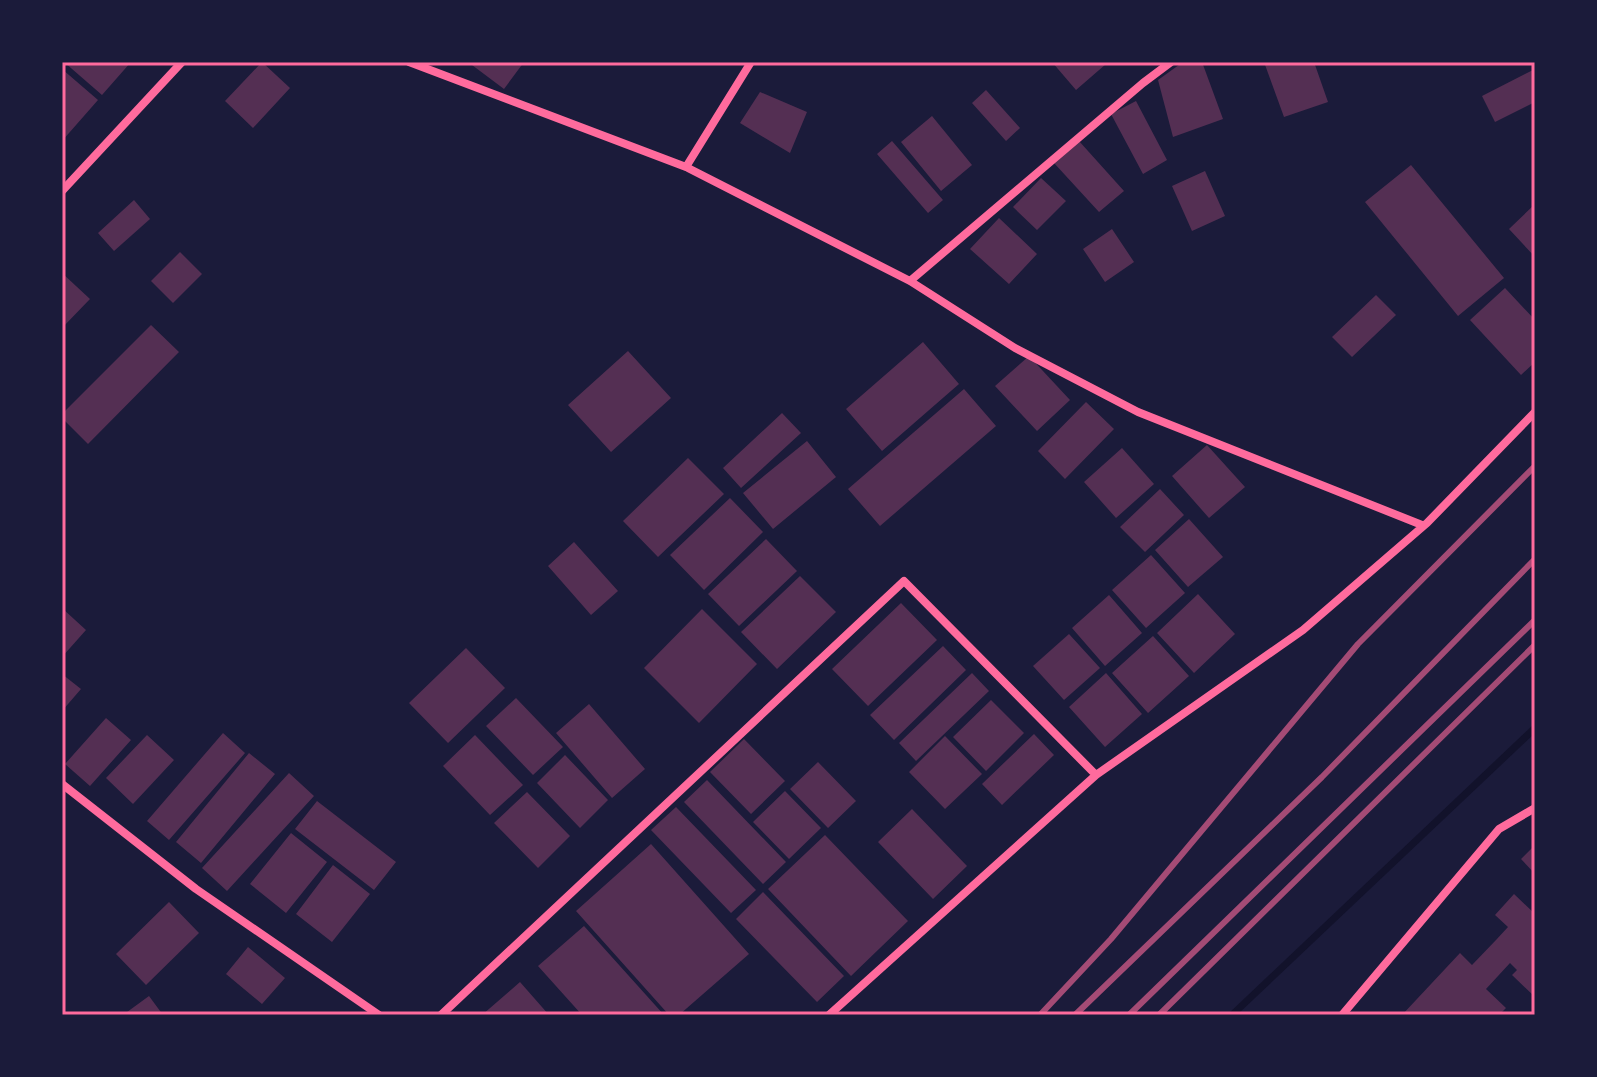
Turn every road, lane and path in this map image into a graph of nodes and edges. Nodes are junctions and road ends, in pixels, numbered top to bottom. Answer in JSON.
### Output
{"nodes":[{"id":1,"x":182,"y":62,"type":"edge"},
{"id":2,"x":409,"y":62,"type":"edge"},
{"id":3,"x":751,"y":62,"type":"edge"},
{"id":4,"x":1171,"y":62,"type":"edge"},
{"id":5,"x":686,"y":167,"type":"junction"},
{"id":6,"x":62,"y":191,"type":"edge"},
{"id":7,"x":910,"y":281,"type":"junction"},
{"id":8,"x":1535,"y":412,"type":"edge"},
{"id":9,"x":1422,"y":525,"type":"junction"},
{"id":10,"x":1096,"y":775,"type":"junction"},
{"id":11,"x":62,"y":784,"type":"edge"},
{"id":12,"x":1535,"y":808,"type":"edge"},
{"id":13,"x":379,"y":1015,"type":"edge"},
{"id":14,"x":441,"y":1015,"type":"edge"},
{"id":15,"x":829,"y":1015,"type":"edge"},
{"id":16,"x":1342,"y":1015,"type":"edge"}],
"edges":[{"from":1,"to":6,"type":"street"},
{"from":2,"to":5,"type":"street"},
{"from":3,"to":5,"type":"street"},
{"from":4,"to":7,"type":"street"},
{"from":5,"to":7,"type":"street"},
{"from":7,"to":9,"type":"street"},
{"from":8,"to":9,"type":"street"},
{"from":9,"to":10,"type":"street"},
{"from":10,"to":14,"type":"street"},
{"from":10,"to":15,"type":"street"},
{"from":11,"to":13,"type":"street"},
{"from":12,"to":16,"type":"street"}]}
